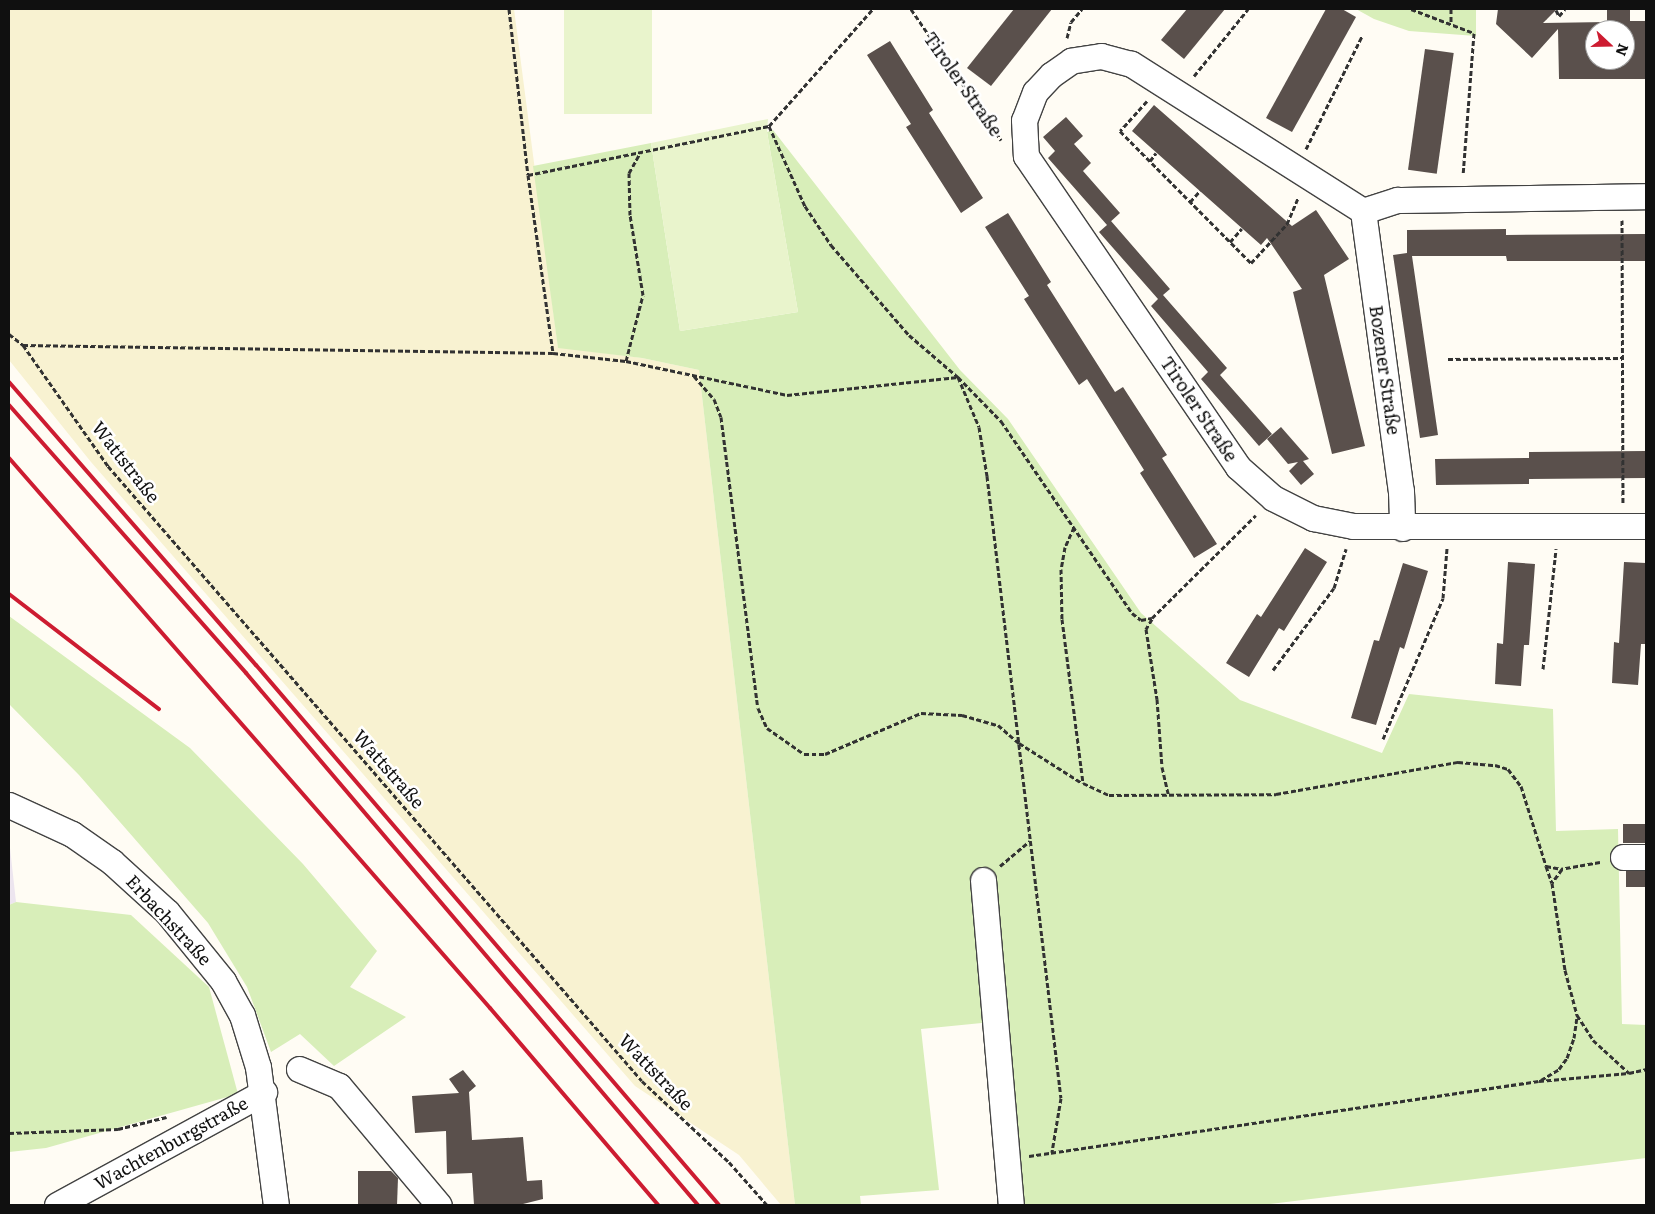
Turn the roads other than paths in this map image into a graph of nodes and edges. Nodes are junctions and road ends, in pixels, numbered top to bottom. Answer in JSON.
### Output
{"nodes":[{"id":1,"x":1646,"y":196,"type":"edge"},
{"id":2,"x":1363,"y":212,"type":"junction"},
{"id":3,"x":1635,"y":526,"type":"edge"},
{"id":4,"x":1402,"y":528,"type":"junction"},
{"id":5,"x":9,"y":805,"type":"edge"},
{"id":6,"x":983,"y":880,"type":"road end"},
{"id":7,"x":299,"y":1069,"type":"dead end"},
{"id":8,"x":264,"y":1092,"type":"junction"},
{"id":9,"x":59,"y":1205,"type":"edge"},
{"id":10,"x":276,"y":1205,"type":"edge"},
{"id":11,"x":440,"y":1205,"type":"edge"},
{"id":12,"x":1011,"y":1205,"type":"edge"}],
"edges":[{"from":1,"to":2,"type":"street"},
{"from":2,"to":4,"type":"street","name":"Bozener Straße"},
{"from":2,"to":4,"type":"street","name":"Tiroler Straße"},
{"from":3,"to":4,"type":"street","name":"Tiroler Straße"},
{"from":5,"to":8,"type":"street","name":"Erbachstraße"},
{"from":6,"to":12,"type":"street"},
{"from":7,"to":11,"type":"street"},
{"from":8,"to":9,"type":"street","name":"Wachtenburgstraße"},
{"from":8,"to":10,"type":"street","name":"Wachtenburgstraße"}]}
